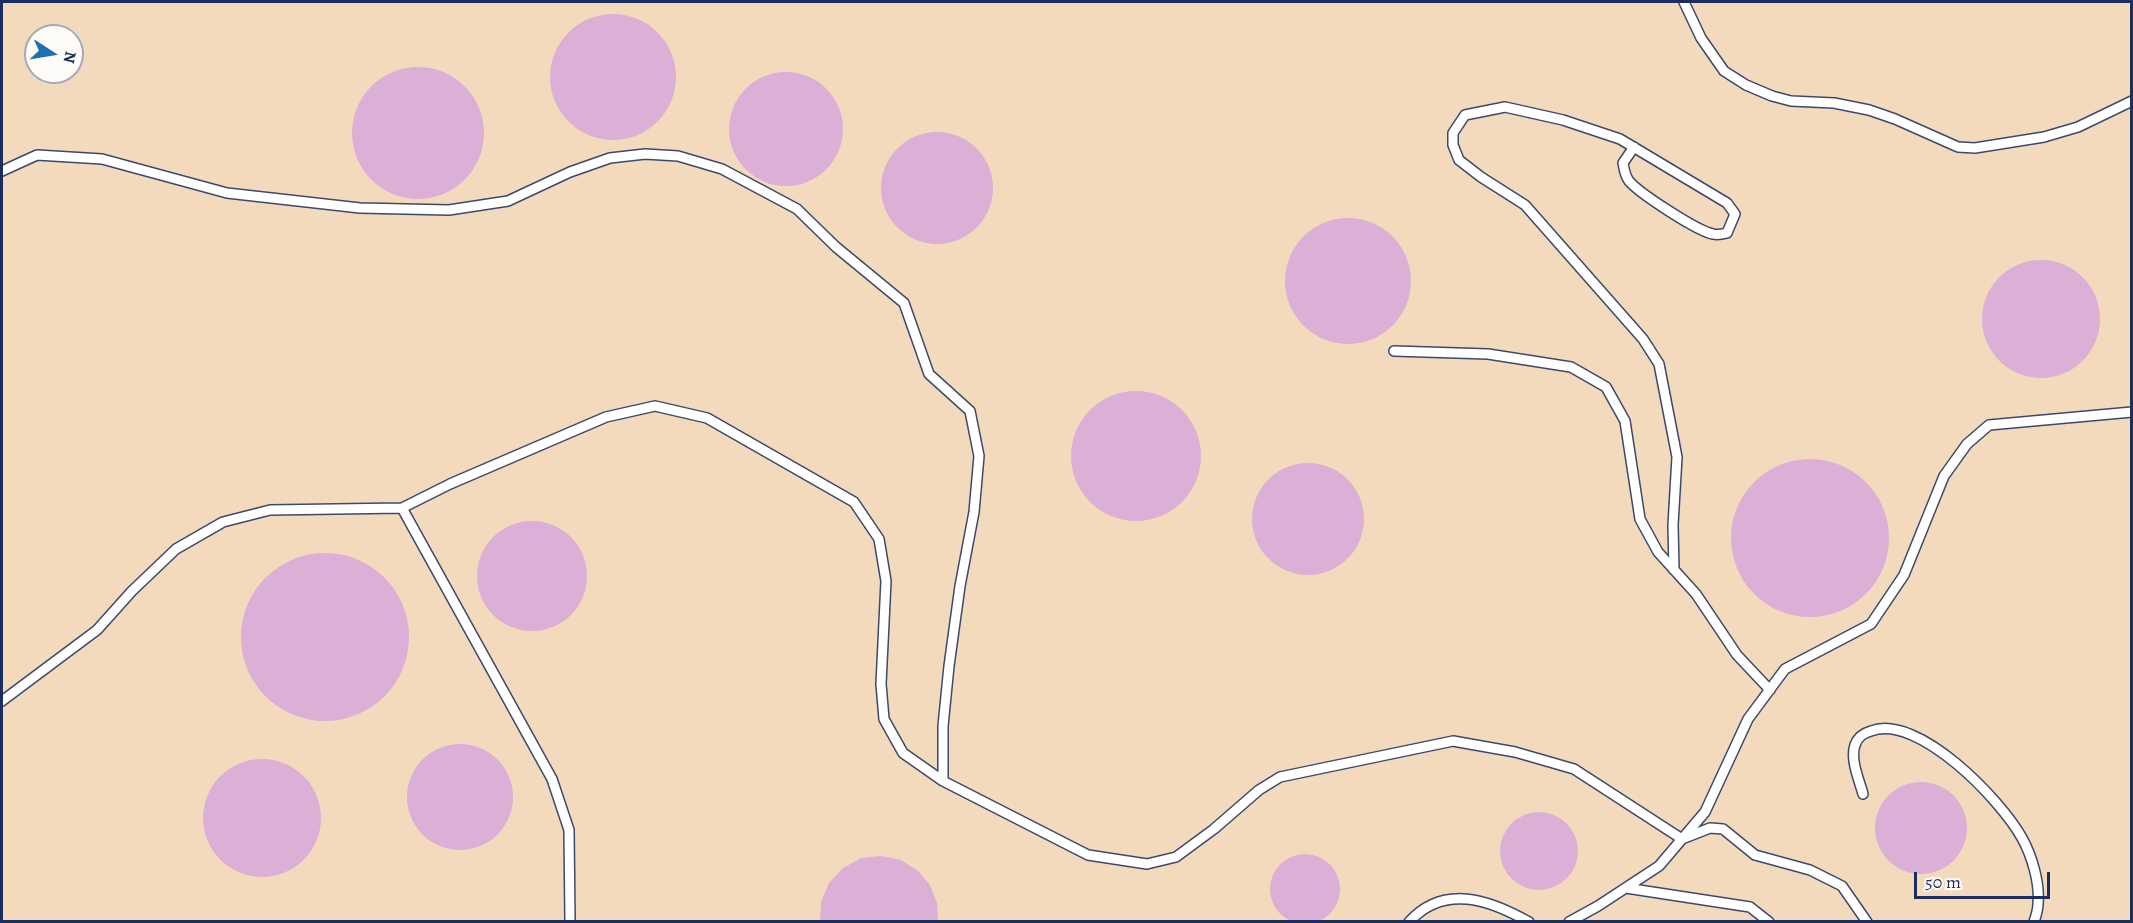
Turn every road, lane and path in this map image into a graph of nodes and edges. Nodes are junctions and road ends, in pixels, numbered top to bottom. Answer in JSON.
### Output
{"nodes":[{"id":1,"x":1684,"y":2,"type":"edge"},
{"id":2,"x":2132,"y":101,"type":"edge"},
{"id":3,"x":1634,"y":147,"type":"junction"},
{"id":4,"x":2,"y":171,"type":"edge"},
{"id":5,"x":1394,"y":351,"type":"dead end"},
{"id":6,"x":2132,"y":412,"type":"edge"},
{"id":7,"x":402,"y":508,"type":"junction"},
{"id":8,"x":1674,"y":570,"type":"junction"},
{"id":9,"x":1770,"y":690,"type":"junction"},
{"id":10,"x":2,"y":701,"type":"edge"},
{"id":11,"x":943,"y":782,"type":"junction"},
{"id":12,"x":1863,"y":794,"type":"dead end"},
{"id":13,"x":1682,"y":838,"type":"junction"},
{"id":14,"x":1626,"y":888,"type":"junction"},
{"id":15,"x":570,"y":921,"type":"edge"},
{"id":16,"x":1409,"y":921,"type":"edge"},
{"id":17,"x":1529,"y":921,"type":"edge"},
{"id":18,"x":1569,"y":921,"type":"edge"},
{"id":19,"x":1769,"y":921,"type":"edge"},
{"id":20,"x":1867,"y":921,"type":"edge"},
{"id":21,"x":2034,"y":921,"type":"edge"}],
"edges":[{"from":1,"to":2,"type":"lane"},
{"from":3,"to":3,"type":"lane"},
{"from":3,"to":8,"type":"lane"},
{"from":4,"to":11,"type":"lane"},
{"from":5,"to":8,"type":"lane"},
{"from":6,"to":9,"type":"lane"},
{"from":7,"to":10,"type":"lane"},
{"from":7,"to":11,"type":"lane"},
{"from":7,"to":15,"type":"lane"},
{"from":8,"to":9,"type":"lane"},
{"from":9,"to":13,"type":"lane"},
{"from":11,"to":13,"type":"lane"},
{"from":12,"to":21,"type":"lane"},
{"from":13,"to":14,"type":"lane"},
{"from":13,"to":20,"type":"lane"},
{"from":14,"to":18,"type":"lane"},
{"from":14,"to":19,"type":"lane"},
{"from":16,"to":17,"type":"lane"}]}
